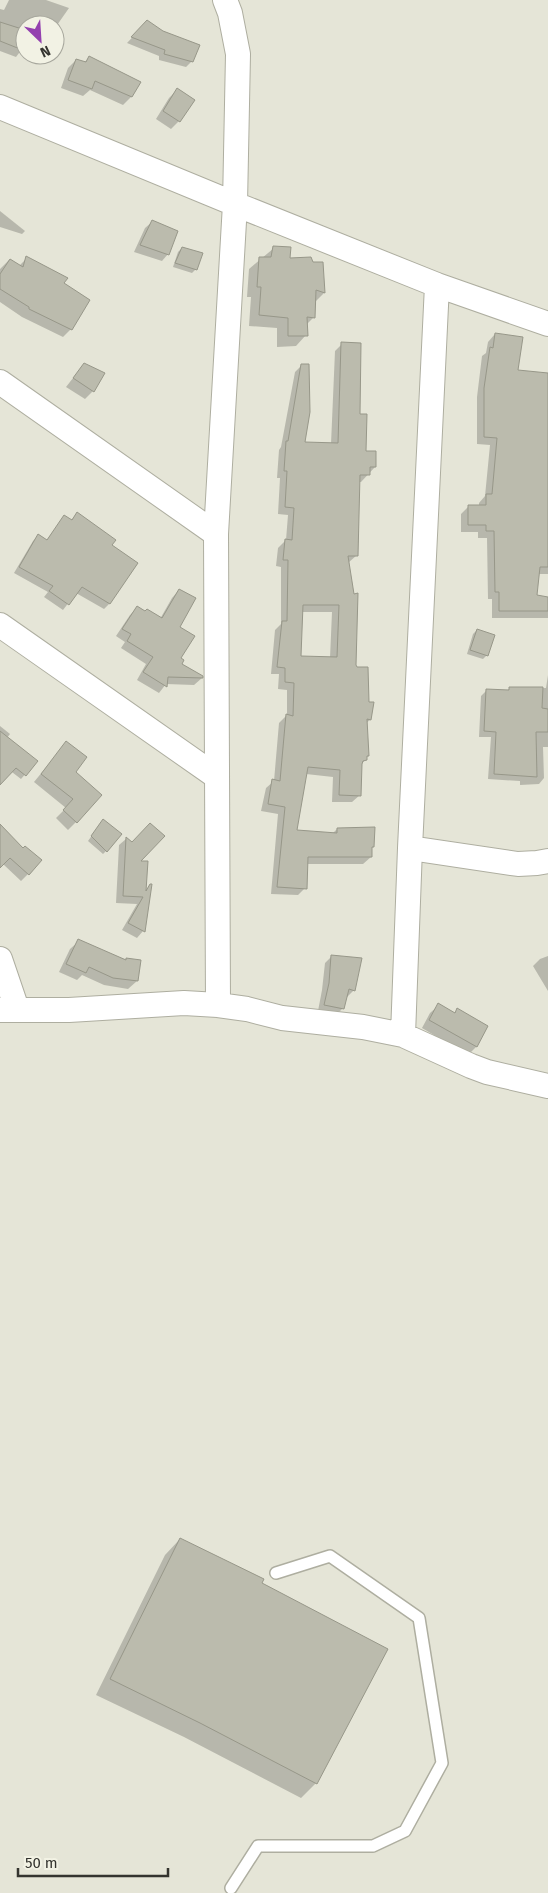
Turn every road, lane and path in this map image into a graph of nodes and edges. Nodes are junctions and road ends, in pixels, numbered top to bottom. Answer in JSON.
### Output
{"nodes":[{"id":1,"x":225,"y":0,"type":"edge"},
{"id":2,"x":0,"y":107,"type":"edge"},
{"id":3,"x":235,"y":204,"type":"junction"},
{"id":4,"x":437,"y":285,"type":"junction"},
{"id":5,"x":548,"y":324,"type":"edge"},
{"id":6,"x":0,"y":382,"type":"edge"},
{"id":7,"x":216,"y":534,"type":"junction"},
{"id":8,"x":0,"y":626,"type":"edge"},
{"id":9,"x":218,"y":777,"type":"junction"},
{"id":10,"x":410,"y":848,"type":"junction"},
{"id":11,"x":548,"y":861,"type":"edge"},
{"id":12,"x":0,"y":959,"type":"edge"},
{"id":13,"x":218,"y":1005,"type":"junction"},
{"id":14,"x":8,"y":1010,"type":"edge"},
{"id":15,"x":403,"y":1035,"type":"junction"},
{"id":16,"x":548,"y":1086,"type":"edge"},
{"id":17,"x":276,"y":1573,"type":"dead end"},
{"id":18,"x":231,"y":1888,"type":"dead end"}],
"edges":[{"from":1,"to":3,"type":"street"},
{"from":2,"to":3,"type":"street"},
{"from":3,"to":4,"type":"street"},
{"from":3,"to":7,"type":"street"},
{"from":4,"to":5,"type":"street"},
{"from":4,"to":10,"type":"street"},
{"from":6,"to":7,"type":"street"},
{"from":7,"to":9,"type":"street"},
{"from":8,"to":9,"type":"street"},
{"from":9,"to":13,"type":"street"},
{"from":10,"to":11,"type":"street"},
{"from":10,"to":15,"type":"street"},
{"from":12,"to":14,"type":"street"},
{"from":13,"to":14,"type":"street"},
{"from":13,"to":15,"type":"street"},
{"from":15,"to":16,"type":"street"},
{"from":17,"to":18,"type":"lane"}]}
